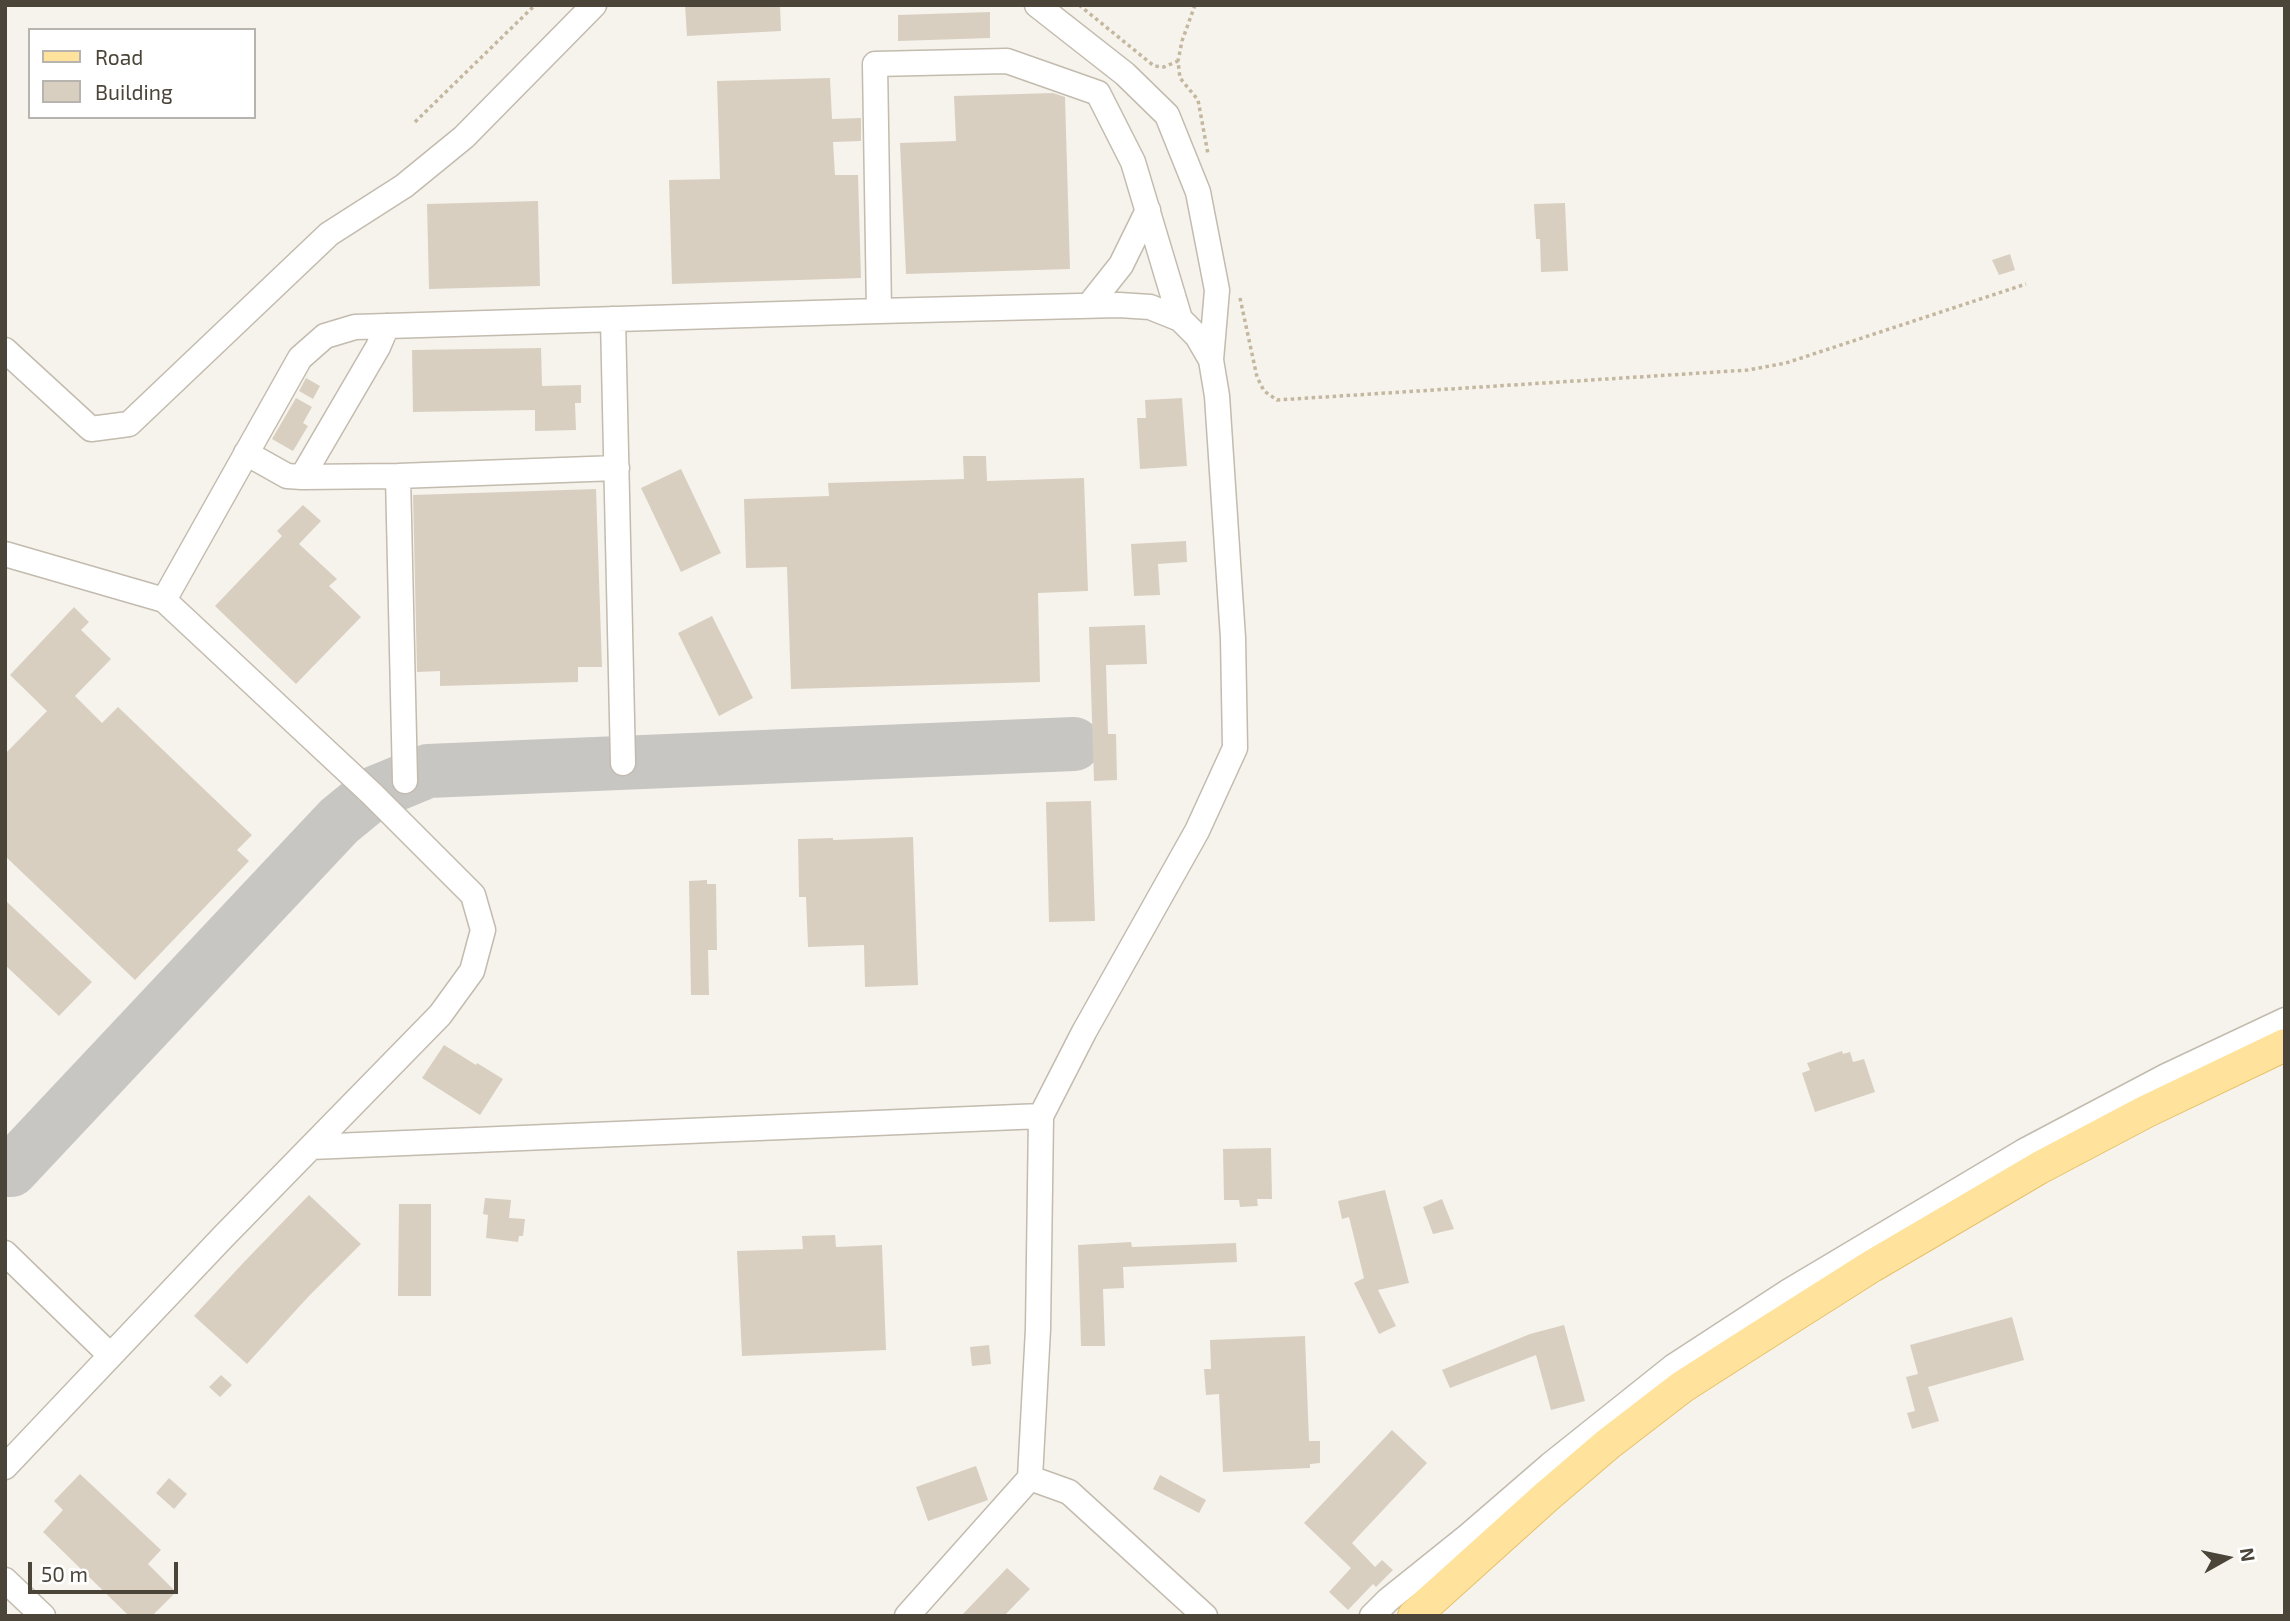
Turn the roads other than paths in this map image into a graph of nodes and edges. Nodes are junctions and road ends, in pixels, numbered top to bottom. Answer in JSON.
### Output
{"nodes":[{"id":1,"x":594,"y":5,"type":"edge"},
{"id":2,"x":1037,"y":5,"type":"edge"},
{"id":3,"x":1148,"y":210,"type":"junction"},
{"id":4,"x":1090,"y":304,"type":"junction"},
{"id":5,"x":879,"y":311,"type":"junction"},
{"id":6,"x":614,"y":319,"type":"junction"},
{"id":7,"x":1180,"y":319,"type":"junction"},
{"id":8,"x":387,"y":326,"type":"junction"},
{"id":9,"x":5,"y":350,"type":"edge"},
{"id":10,"x":1211,"y":360,"type":"junction"},
{"id":11,"x":246,"y":453,"type":"junction"},
{"id":12,"x":617,"y":468,"type":"junction"},
{"id":13,"x":398,"y":476,"type":"junction"},
{"id":14,"x":302,"y":477,"type":"junction"},
{"id":15,"x":5,"y":554,"type":"edge"},
{"id":16,"x":164,"y":600,"type":"junction"},
{"id":17,"x":623,"y":763,"type":"dead end"},
{"id":18,"x":405,"y":780,"type":"dead end"},
{"id":19,"x":2285,"y":1020,"type":"edge"},
{"id":20,"x":2285,"y":1045,"type":"edge"},
{"id":21,"x":1041,"y":1116,"type":"junction"},
{"id":22,"x":311,"y":1147,"type":"junction"},
{"id":23,"x":5,"y":1253,"type":"edge"},
{"id":24,"x":110,"y":1355,"type":"junction"},
{"id":25,"x":5,"y":1467,"type":"edge"},
{"id":26,"x":1030,"y":1478,"type":"junction"},
{"id":27,"x":5,"y":1580,"type":"edge"},
{"id":28,"x":43,"y":1616,"type":"edge"},
{"id":29,"x":907,"y":1616,"type":"edge"},
{"id":30,"x":1205,"y":1616,"type":"edge"},
{"id":31,"x":1372,"y":1616,"type":"edge"},
{"id":32,"x":1414,"y":1616,"type":"edge"}],
"edges":[{"from":1,"to":9,"type":"street"},
{"from":2,"to":10,"type":"street"},
{"from":3,"to":4,"type":"street"},
{"from":3,"to":5,"type":"street"},
{"from":3,"to":7,"type":"street"},
{"from":4,"to":5,"type":"street"},
{"from":4,"to":7,"type":"street"},
{"from":5,"to":6,"type":"street"},
{"from":6,"to":8,"type":"street"},
{"from":6,"to":12,"type":"street"},
{"from":7,"to":10,"type":"street"},
{"from":8,"to":11,"type":"street"},
{"from":8,"to":14,"type":"street"},
{"from":10,"to":21,"type":"street"},
{"from":11,"to":14,"type":"street"},
{"from":11,"to":16,"type":"street"},
{"from":12,"to":13,"type":"street"},
{"from":12,"to":17,"type":"street"},
{"from":13,"to":14,"type":"street"},
{"from":13,"to":18,"type":"street"},
{"from":15,"to":16,"type":"street"},
{"from":16,"to":22,"type":"street"},
{"from":19,"to":31,"type":"street"},
{"from":20,"to":32,"type":"main road"},
{"from":21,"to":22,"type":"street"},
{"from":21,"to":26,"type":"street"},
{"from":22,"to":24,"type":"street"},
{"from":23,"to":24,"type":"street"},
{"from":24,"to":25,"type":"street"},
{"from":26,"to":29,"type":"street"},
{"from":26,"to":30,"type":"street"},
{"from":27,"to":28,"type":"street"}]}
